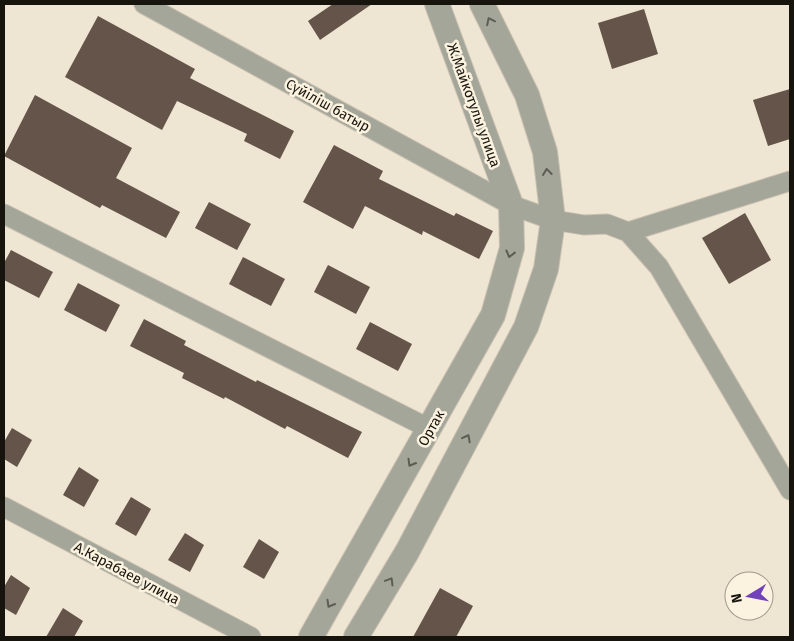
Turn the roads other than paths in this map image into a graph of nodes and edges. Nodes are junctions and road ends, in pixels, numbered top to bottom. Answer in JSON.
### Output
{"nodes":[{"id":1,"x":144,"y":4,"type":"edge"},
{"id":2,"x":437,"y":4,"type":"edge"},
{"id":3,"x":482,"y":4,"type":"edge"},
{"id":4,"x":790,"y":181,"type":"edge"},
{"id":5,"x":511,"y":205,"type":"junction"},
{"id":6,"x":4,"y":214,"type":"edge"},
{"id":7,"x":553,"y":220,"type":"junction"},
{"id":8,"x":628,"y":232,"type":"junction"},
{"id":9,"x":430,"y":429,"type":"junction"},
{"id":10,"x":790,"y":490,"type":"edge"},
{"id":11,"x":4,"y":507,"type":"edge"},
{"id":12,"x":251,"y":637,"type":"edge"},
{"id":13,"x":311,"y":637,"type":"edge"},
{"id":14,"x":356,"y":637,"type":"edge"}],
"edges":[{"from":1,"to":5,"type":"street","name":"Сүйіліш батыр"},
{"from":2,"to":5,"type":"street","name":"Ж.Майкотулы улица"},
{"from":7,"to":3,"type":"street","one_way":true},
{"from":4,"to":8,"type":"street"},
{"from":5,"to":7,"type":"street","name":"Сүйіліш батыр"},
{"from":5,"to":9,"type":"street","name":"Ортак","one_way":true},
{"from":6,"to":9,"type":"street"},
{"from":7,"to":8,"type":"street","name":"Сүйіліш батыр"},
{"from":14,"to":7,"type":"street","one_way":true},
{"from":8,"to":10,"type":"street"},
{"from":9,"to":13,"type":"street","name":"Ортак","one_way":true},
{"from":11,"to":12,"type":"street","name":"А.Карабаев улица"}]}
